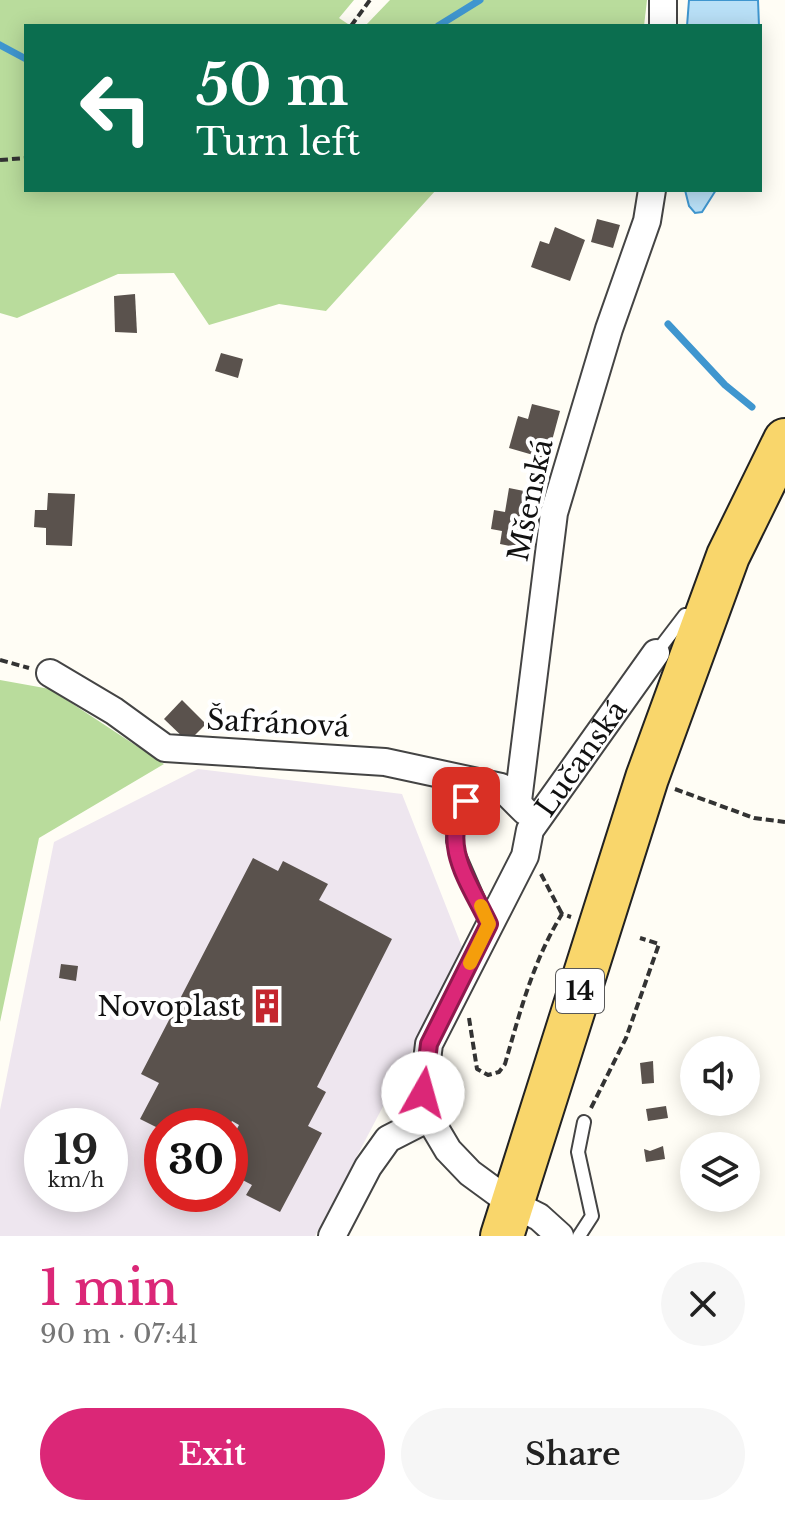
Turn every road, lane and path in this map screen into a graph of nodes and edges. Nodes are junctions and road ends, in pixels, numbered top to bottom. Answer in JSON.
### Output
{"nodes":[{"id":1,"x":370,"y":0,"type":"edge"},
{"id":2,"x":663,"y":0,"type":"edge"},
{"id":3,"x":352,"y":24,"type":"edge"},
{"id":4,"x":663,"y":24,"type":"edge"},
{"id":5,"x":24,"y":158,"type":"edge"},
{"id":6,"x":0,"y":160,"type":"edge"},
{"id":7,"x":652,"y":192,"type":"edge"},
{"id":8,"x":785,"y":440,"type":"edge"},
{"id":9,"x":685,"y":615,"type":"dead end"},
{"id":10,"x":656,"y":653,"type":"joint"},
{"id":11,"x":50,"y":673,"type":"dead end"},
{"id":12,"x":647,"y":778,"type":"junction"},
{"id":13,"x":478,"y":782,"type":"junction"},
{"id":14,"x":518,"y":801,"type":"junction"},
{"id":15,"x":785,"y":822,"type":"edge"},
{"id":16,"x":530,"y":830,"type":"junction"},
{"id":17,"x":538,"y":867,"type":"dead end"},
{"id":18,"x":562,"y":914,"type":"junction"},
{"id":19,"x":571,"y":917,"type":"dead end"},
{"id":20,"x":489,"y":924,"type":"junction"},
{"id":21,"x":640,"y":938,"type":"dead end"},
{"id":22,"x":448,"y":1008,"type":"junction"},
{"id":23,"x":429,"y":1118,"type":"junction"},
{"id":24,"x":584,"y":1122,"type":"joint"},
{"id":25,"x":507,"y":1220,"type":"edge"},
{"id":26,"x":332,"y":1236,"type":"edge"},
{"id":27,"x":560,"y":1236,"type":"edge"},
{"id":28,"x":579,"y":1236,"type":"edge"}],
"edges":[{"from":1,"to":3,"type":"path"},
{"from":2,"to":4,"type":"street"},
{"from":5,"to":6,"type":"path"},
{"from":7,"to":14,"type":"street","name":"Mšenská"},
{"from":8,"to":12,"type":"main road","number":"14"},
{"from":9,"to":10,"type":"lane","name":"Lučanská"},
{"from":10,"to":16,"type":"street","name":"Lučanská"},
{"from":11,"to":13,"type":"street","name":"Šafránová"},
{"from":12,"to":15,"type":"path"},
{"from":12,"to":25,"type":"main road","number":"14"},
{"from":13,"to":14,"type":"street","name":"Šafránová"},
{"from":13,"to":20,"type":"lane"},
{"from":14,"to":16,"type":"street","name":"Mšenská"},
{"from":16,"to":20,"type":"street","name":"Lučanská"},
{"from":17,"to":18,"type":"path"},
{"from":18,"to":19,"type":"path"},
{"from":18,"to":22,"type":"path"},
{"from":20,"to":22,"type":"street","name":"Lučanská"},
{"from":21,"to":24,"type":"path"},
{"from":22,"to":23,"type":"street","name":"Lučanská"},
{"from":23,"to":25,"type":"street"},
{"from":23,"to":26,"type":"street"},
{"from":24,"to":28,"type":"lane"},
{"from":25,"to":27,"type":"street"}]}
